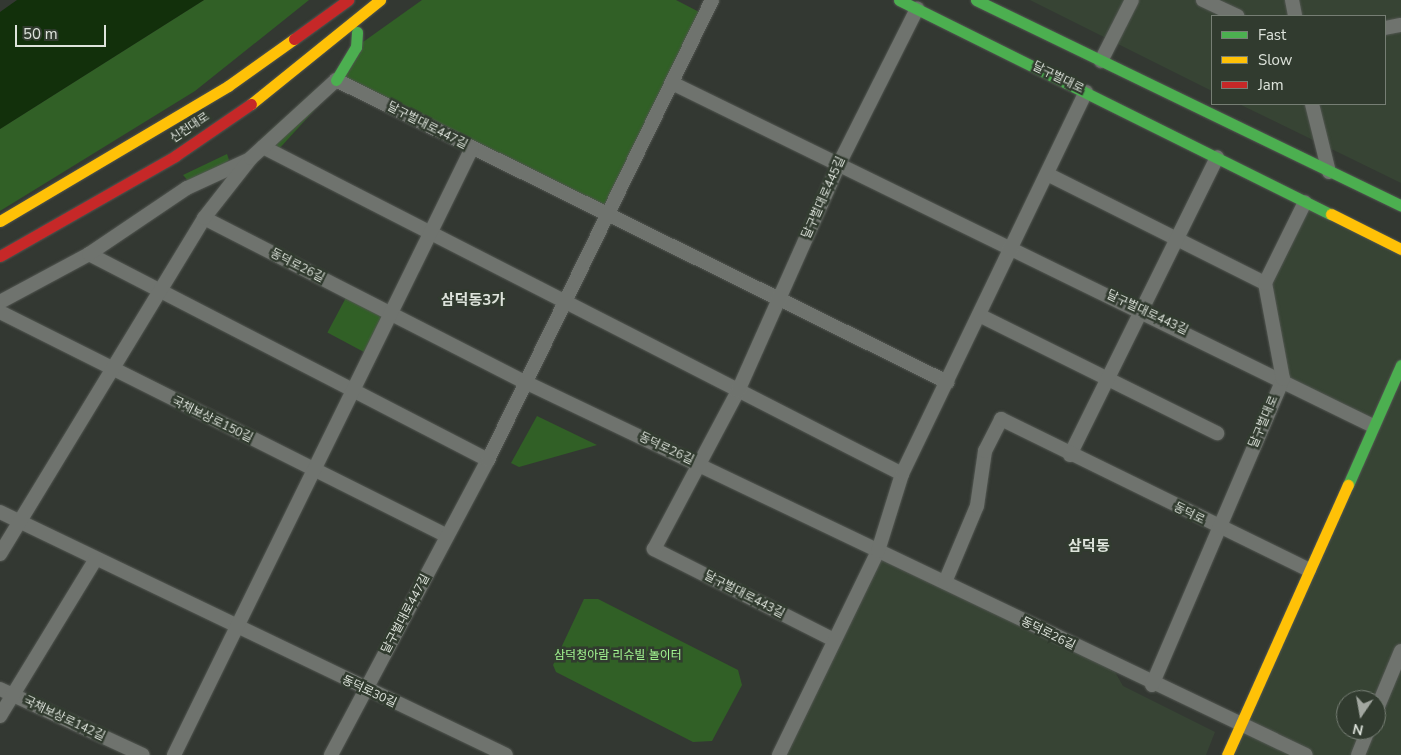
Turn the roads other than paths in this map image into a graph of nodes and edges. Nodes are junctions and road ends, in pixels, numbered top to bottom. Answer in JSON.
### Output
{"nodes":[{"id":1,"x":348,"y":0,"type":"edge"},
{"id":2,"x":380,"y":0,"type":"edge"},
{"id":3,"x":712,"y":0,"type":"edge"},
{"id":4,"x":899,"y":0,"type":"edge"},
{"id":5,"x":976,"y":0,"type":"edge"},
{"id":6,"x":1132,"y":0,"type":"edge"},
{"id":7,"x":1203,"y":0,"type":"edge"},
{"id":8,"x":1292,"y":0,"type":"edge"},
{"id":9,"x":392,"y":5,"type":"dead end"},
{"id":10,"x":317,"y":6,"type":"dead end"},
{"id":11,"x":917,"y":9,"type":"junction"},
{"id":12,"x":1236,"y":15,"type":"edge"},
{"id":13,"x":1295,"y":15,"type":"edge"},
{"id":14,"x":1401,"y":25,"type":"edge"},
{"id":15,"x":1386,"y":28,"type":"edge"},
{"id":16,"x":357,"y":32,"type":"junction"},
{"id":17,"x":1101,"y":61,"type":"junction"},
{"id":18,"x":336,"y":80,"type":"junction"},
{"id":19,"x":672,"y":83,"type":"junction"},
{"id":20,"x":228,"y":86,"type":"junction"},
{"id":21,"x":1086,"y":92,"type":"junction"},
{"id":22,"x":267,"y":93,"type":"junction"},
{"id":23,"x":1312,"y":105,"type":"edge"},
{"id":24,"x":263,"y":147,"type":"junction"},
{"id":25,"x":472,"y":148,"type":"junction"},
{"id":26,"x":1216,"y":157,"type":"junction"},
{"id":27,"x":251,"y":158,"type":"junction"},
{"id":28,"x":839,"y":164,"type":"junction"},
{"id":29,"x":1329,"y":172,"type":"junction"},
{"id":30,"x":1046,"y":174,"type":"junction"},
{"id":31,"x":1305,"y":202,"type":"junction"},
{"id":32,"x":1398,"y":202,"type":"edge"},
{"id":33,"x":606,"y":216,"type":"junction"},
{"id":34,"x":204,"y":218,"type":"junction"},
{"id":35,"x":0,"y":221,"type":"edge"},
{"id":36,"x":429,"y":234,"type":"junction"},
{"id":37,"x":1177,"y":241,"type":"junction"},
{"id":38,"x":1009,"y":249,"type":"junction"},
{"id":39,"x":1401,"y":249,"type":"edge"},
{"id":40,"x":89,"y":254,"type":"junction"},
{"id":41,"x":0,"y":256,"type":"edge"},
{"id":42,"x":1265,"y":283,"type":"junction"},
{"id":43,"x":159,"y":290,"type":"junction"},
{"id":44,"x":778,"y":300,"type":"junction"},
{"id":45,"x":0,"y":302,"type":"edge"},
{"id":46,"x":564,"y":303,"type":"junction"},
{"id":47,"x":1142,"y":310,"type":"junction"},
{"id":48,"x":0,"y":312,"type":"edge"},
{"id":49,"x":389,"y":313,"type":"junction"},
{"id":50,"x":979,"y":315,"type":"junction"},
{"id":51,"x":1401,"y":365,"type":"edge"},
{"id":52,"x":111,"y":370,"type":"junction"},
{"id":53,"x":1283,"y":379,"type":"junction"},
{"id":54,"x":1107,"y":380,"type":"junction"},
{"id":55,"x":525,"y":382,"type":"junction"},
{"id":56,"x":947,"y":382,"type":"junction"},
{"id":57,"x":352,"y":390,"type":"junction"},
{"id":58,"x":738,"y":391,"type":"junction"},
{"id":59,"x":1373,"y":426,"type":"junction"},
{"id":60,"x":1217,"y":433,"type":"dead end"},
{"id":61,"x":1070,"y":455,"type":"junction"},
{"id":62,"x":488,"y":460,"type":"junction"},
{"id":63,"x":700,"y":465,"type":"junction"},
{"id":64,"x":312,"y":470,"type":"junction"},
{"id":65,"x":902,"y":474,"type":"junction"},
{"id":66,"x":0,"y":512,"type":"edge"},
{"id":67,"x":21,"y":522,"type":"junction"},
{"id":68,"x":1219,"y":528,"type":"junction"},
{"id":69,"x":448,"y":536,"type":"junction"},
{"id":70,"x":654,"y":550,"type":"joint"},
{"id":71,"x":878,"y":551,"type":"junction"},
{"id":72,"x":0,"y":554,"type":"edge"},
{"id":73,"x":96,"y":559,"type":"junction"},
{"id":74,"x":1309,"y":570,"type":"junction"},
{"id":75,"x":944,"y":582,"type":"junction"},
{"id":76,"x":234,"y":627,"type":"junction"},
{"id":77,"x":834,"y":640,"type":"junction"},
{"id":78,"x":1401,"y":651,"type":"edge"},
{"id":79,"x":1152,"y":685,"type":"junction"},
{"id":80,"x":0,"y":689,"type":"edge"},
{"id":81,"x":1385,"y":690,"type":"edge"},
{"id":82,"x":365,"y":691,"type":"junction"},
{"id":83,"x":13,"y":695,"type":"junction"},
{"id":84,"x":0,"y":716,"type":"edge"},
{"id":85,"x":1240,"y":725,"type":"junction"},
{"id":86,"x":1364,"y":740,"type":"edge"},
{"id":87,"x":143,"y":755,"type":"edge"},
{"id":88,"x":174,"y":755,"type":"edge"},
{"id":89,"x":331,"y":755,"type":"edge"},
{"id":90,"x":506,"y":755,"type":"edge"},
{"id":91,"x":779,"y":755,"type":"edge"},
{"id":92,"x":1227,"y":755,"type":"edge"},
{"id":93,"x":1306,"y":755,"type":"edge"},
{"id":94,"x":1358,"y":755,"type":"edge"}],
"edges":[{"from":1,"to":20,"type":"main road","name":"신천대로"},
{"from":2,"to":22,"type":"main road","name":"신천대로"},
{"from":3,"to":19,"type":"street","name":"달구벌대로447길"},
{"from":4,"to":11,"type":"main road","name":"달구벌대로"},
{"from":5,"to":17,"type":"main road"},
{"from":6,"to":17,"type":"street"},
{"from":7,"to":12,"type":"street"},
{"from":8,"to":13,"type":"street"},
{"from":9,"to":16,"type":"main road"},
{"from":10,"to":20,"type":"main road"},
{"from":11,"to":21,"type":"main road","name":"달구벌대로"},
{"from":11,"to":28,"type":"street","name":"달구벌대로445길"},
{"from":14,"to":15,"type":"street"},
{"from":16,"to":18,"type":"main road"},
{"from":16,"to":22,"type":"main road"},
{"from":17,"to":29,"type":"main road"},
{"from":18,"to":24,"type":"street"},
{"from":18,"to":25,"type":"street","name":"달구벌대로447길"},
{"from":19,"to":28,"type":"street","name":"달구벌대로443길"},
{"from":19,"to":33,"type":"street","name":"달구벌대로447길"},
{"from":20,"to":35,"type":"main road","name":"신천대로"},
{"from":21,"to":26,"type":"main road","name":"달구벌대로"},
{"from":21,"to":30,"type":"street"},
{"from":22,"to":41,"type":"main road","name":"신천대로"},
{"from":23,"to":29,"type":"street"},
{"from":24,"to":27,"type":"street"},
{"from":24,"to":36,"type":"street"},
{"from":25,"to":33,"type":"street","name":"달구벌대로447길"},
{"from":25,"to":36,"type":"street"},
{"from":26,"to":31,"type":"main road","name":"달구벌대로"},
{"from":26,"to":37,"type":"street"},
{"from":27,"to":34,"type":"street"},
{"from":27,"to":40,"type":"street"},
{"from":28,"to":38,"type":"street","name":"달구벌대로443길"},
{"from":28,"to":44,"type":"street","name":"달구벌대로445길"},
{"from":29,"to":32,"type":"main road"},
{"from":30,"to":37,"type":"street"},
{"from":30,"to":38,"type":"street"},
{"from":31,"to":39,"type":"main road","name":"달구벌대로"},
{"from":31,"to":42,"type":"street"},
{"from":33,"to":44,"type":"street"},
{"from":33,"to":46,"type":"street","name":"달구벌대로447길"},
{"from":34,"to":43,"type":"street"},
{"from":34,"to":49,"type":"street","name":"동덕로26길"},
{"from":36,"to":46,"type":"street"},
{"from":36,"to":49,"type":"street"},
{"from":37,"to":42,"type":"street"},
{"from":37,"to":47,"type":"street"},
{"from":38,"to":47,"type":"street","name":"달구벌대로443길"},
{"from":38,"to":50,"type":"street"},
{"from":40,"to":43,"type":"street"},
{"from":40,"to":45,"type":"street"},
{"from":42,"to":53,"type":"street"},
{"from":43,"to":52,"type":"street"},
{"from":43,"to":57,"type":"street"},
{"from":44,"to":56,"type":"street"},
{"from":44,"to":58,"type":"street","name":"달구벌대로445길"},
{"from":46,"to":55,"type":"street","name":"달구벌대로447길"},
{"from":46,"to":58,"type":"street"},
{"from":47,"to":53,"type":"street","name":"달구벌대로443길"},
{"from":47,"to":54,"type":"street"},
{"from":48,"to":52,"type":"street","name":"국채보상로150길"},
{"from":49,"to":55,"type":"street","name":"동덕로26길"},
{"from":49,"to":57,"type":"street"},
{"from":50,"to":54,"type":"street"},
{"from":50,"to":56,"type":"street"},
{"from":51,"to":59,"type":"main road"},
{"from":52,"to":64,"type":"street","name":"국채보상로150길"},
{"from":52,"to":67,"type":"street"},
{"from":53,"to":59,"type":"street"},
{"from":53,"to":68,"type":"street","name":"달구벌대로"},
{"from":54,"to":60,"type":"street"},
{"from":54,"to":61,"type":"street"},
{"from":55,"to":62,"type":"street","name":"달구벌대로447길"},
{"from":55,"to":63,"type":"street","name":"동덕로26길"},
{"from":56,"to":65,"type":"street"},
{"from":57,"to":62,"type":"street"},
{"from":57,"to":64,"type":"street"},
{"from":58,"to":63,"type":"street","name":"달구벌대로445길"},
{"from":58,"to":65,"type":"street"},
{"from":59,"to":74,"type":"main road"},
{"from":61,"to":68,"type":"street","name":"동덕로"},
{"from":61,"to":75,"type":"street","name":"동덕로"},
{"from":62,"to":69,"type":"street","name":"달구벌대로447길"},
{"from":63,"to":70,"type":"street","name":"달구벌대로445길"},
{"from":63,"to":71,"type":"street","name":"동덕로26길"},
{"from":64,"to":69,"type":"street"},
{"from":64,"to":76,"type":"street"},
{"from":65,"to":71,"type":"street"},
{"from":66,"to":67,"type":"street","name":"동덕로30길"},
{"from":67,"to":72,"type":"street"},
{"from":67,"to":73,"type":"street","name":"동덕로30길"},
{"from":68,"to":74,"type":"street","name":"동덕로"},
{"from":68,"to":79,"type":"street"},
{"from":69,"to":82,"type":"street","name":"달구벌대로447길"},
{"from":70,"to":77,"type":"street","name":"달구벌대로443길"},
{"from":71,"to":75,"type":"street","name":"동덕로26길"},
{"from":71,"to":77,"type":"street"},
{"from":73,"to":76,"type":"street","name":"동덕로30길"},
{"from":73,"to":83,"type":"street"},
{"from":74,"to":85,"type":"main road"},
{"from":75,"to":79,"type":"street","name":"동덕로26길"},
{"from":76,"to":82,"type":"street","name":"동덕로30길"},
{"from":76,"to":88,"type":"street"},
{"from":77,"to":91,"type":"street"},
{"from":78,"to":81,"type":"street"},
{"from":79,"to":85,"type":"street","name":"동덕로26길"},
{"from":80,"to":83,"type":"street"},
{"from":82,"to":89,"type":"street"},
{"from":82,"to":90,"type":"street","name":"동덕로30길"},
{"from":83,"to":84,"type":"street"},
{"from":83,"to":87,"type":"street","name":"국채보상로142길"},
{"from":85,"to":92,"type":"main road"},
{"from":85,"to":93,"type":"street"},
{"from":86,"to":94,"type":"street"}]}
